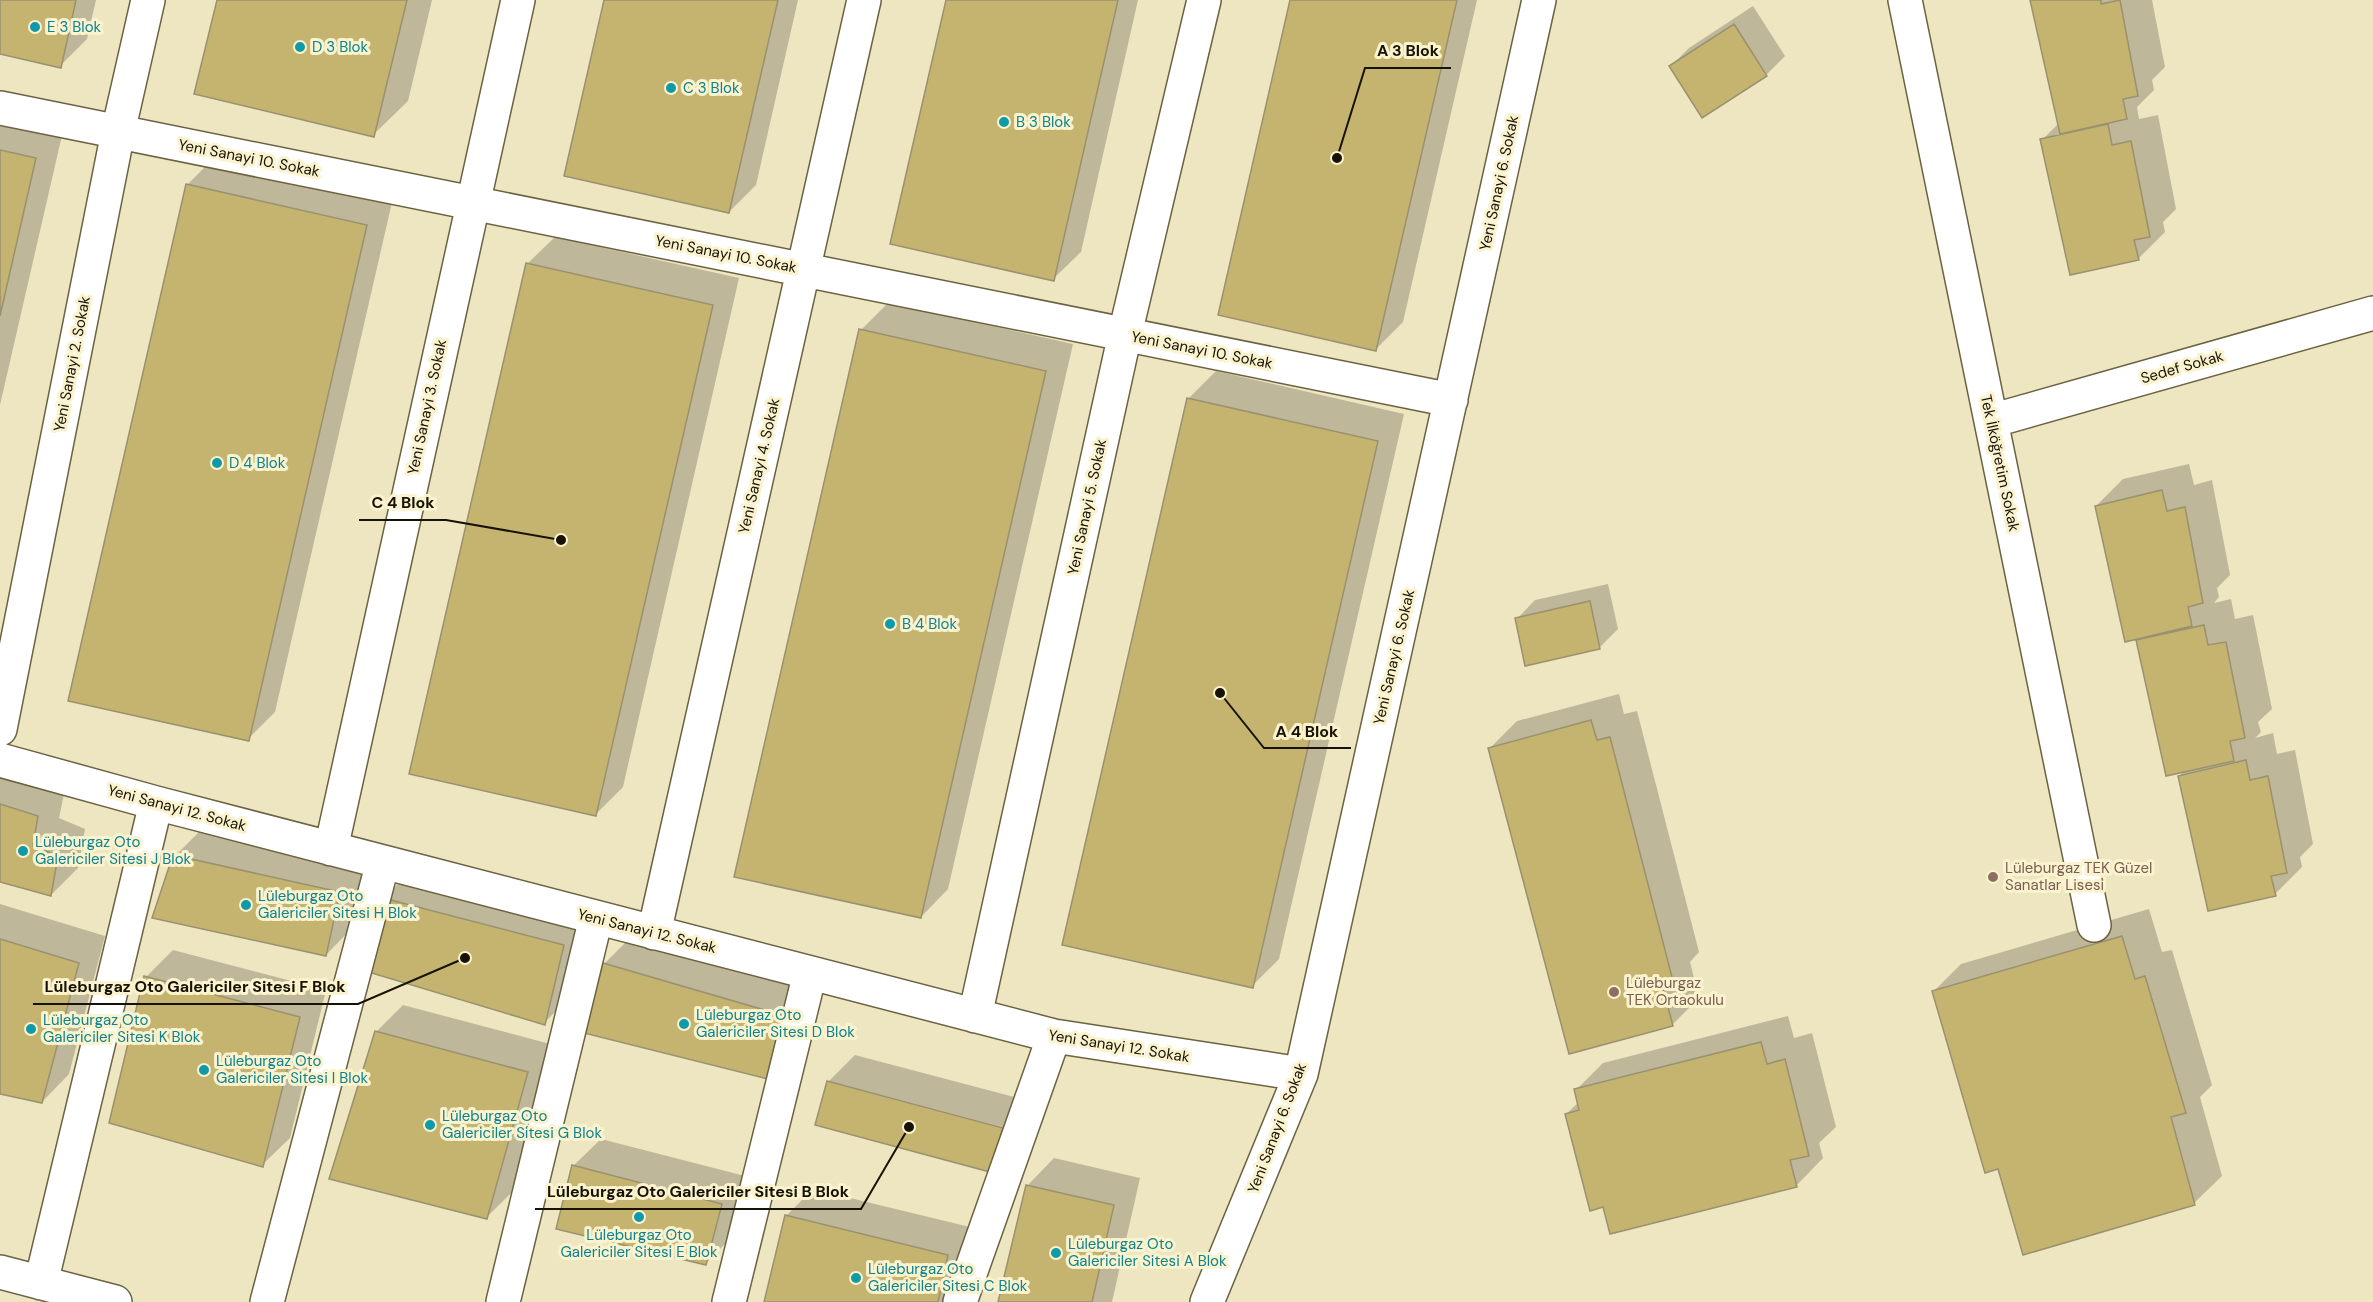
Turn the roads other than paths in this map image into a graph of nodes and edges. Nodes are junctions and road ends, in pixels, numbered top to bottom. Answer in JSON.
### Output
{"nodes":[{"id":1,"x":148,"y":0,"type":"edge"},
{"id":2,"x":518,"y":0,"type":"edge"},
{"id":3,"x":864,"y":0,"type":"edge"},
{"id":4,"x":1204,"y":0,"type":"edge"},
{"id":5,"x":1539,"y":0,"type":"edge"},
{"id":6,"x":1905,"y":0,"type":"edge"},
{"id":7,"x":0,"y":108,"type":"edge"},
{"id":8,"x":118,"y":132,"type":"junction"},
{"id":9,"x":472,"y":203,"type":"junction"},
{"id":10,"x":803,"y":270,"type":"junction"},
{"id":11,"x":2373,"y":313,"type":"edge"},
{"id":12,"x":1125,"y":334,"type":"junction"},
{"id":13,"x":1451,"y":400,"type":"junction"},
{"id":14,"x":1991,"y":421,"type":"junction"},
{"id":15,"x":0,"y":729,"type":"edge"},
{"id":16,"x":0,"y":760,"type":"edge"},
{"id":17,"x":156,"y":803,"type":"junction"},
{"id":18,"x":331,"y":849,"type":"junction"},
{"id":19,"x":383,"y":862,"type":"junction"},
{"id":20,"x":596,"y":918,"type":"junction"},
{"id":21,"x":2094,"y":926,"type":"dead end"},
{"id":22,"x":654,"y":933,"type":"junction"},
{"id":23,"x":810,"y":973,"type":"junction"},
{"id":24,"x":975,"y":1016,"type":"junction"},
{"id":25,"x":1054,"y":1036,"type":"junction"},
{"id":26,"x":1301,"y":1074,"type":"junction"},
{"id":27,"x":0,"y":1272,"type":"edge"},
{"id":28,"x":40,"y":1283,"type":"junction"},
{"id":29,"x":115,"y":1302,"type":"edge"},
{"id":30,"x":267,"y":1302,"type":"edge"},
{"id":31,"x":503,"y":1302,"type":"edge"},
{"id":32,"x":729,"y":1302,"type":"edge"},
{"id":33,"x":960,"y":1302,"type":"edge"},
{"id":34,"x":1207,"y":1302,"type":"edge"}],
"edges":[{"from":1,"to":8,"type":"street","name":"Yeni Sanayi 2. Sokak"},
{"from":2,"to":9,"type":"street","name":"Yeni Sanayi 3. Sokak"},
{"from":3,"to":10,"type":"street","name":"Yeni Sanayi 4. Sokak"},
{"from":4,"to":12,"type":"street","name":"Yeni Sanayi 5. Sokak"},
{"from":5,"to":13,"type":"street","name":"Yeni Sanayi 6. Sokak"},
{"from":6,"to":14,"type":"street","name":"Tek İlköğretim Sokak"},
{"from":7,"to":8,"type":"street","name":"Yeni Sanayi 10. Sokak"},
{"from":8,"to":9,"type":"street","name":"Yeni Sanayi 10. Sokak"},
{"from":8,"to":15,"type":"street","name":"Yeni Sanayi 2. Sokak"},
{"from":9,"to":10,"type":"street","name":"Yeni Sanayi 10. Sokak"},
{"from":9,"to":18,"type":"street","name":"Yeni Sanayi 3. Sokak"},
{"from":10,"to":12,"type":"street","name":"Yeni Sanayi 10. Sokak"},
{"from":10,"to":22,"type":"street","name":"Yeni Sanayi 4. Sokak"},
{"from":11,"to":14,"type":"street","name":"Sedef Sokak"},
{"from":12,"to":13,"type":"street","name":"Yeni Sanayi 10. Sokak"},
{"from":12,"to":24,"type":"street","name":"Yeni Sanayi 5. Sokak"},
{"from":13,"to":26,"type":"street","name":"Yeni Sanayi 6. Sokak"},
{"from":14,"to":21,"type":"street","name":"Tek İlköğretim Sokak"},
{"from":16,"to":17,"type":"street","name":"Yeni Sanayi 12. Sokak"},
{"from":17,"to":18,"type":"street","name":"Yeni Sanayi 12. Sokak"},
{"from":17,"to":28,"type":"street"},
{"from":18,"to":19,"type":"street","name":"Yeni Sanayi 12. Sokak"},
{"from":19,"to":20,"type":"street","name":"Yeni Sanayi 12. Sokak"},
{"from":19,"to":30,"type":"street"},
{"from":20,"to":22,"type":"street","name":"Yeni Sanayi 12. Sokak"},
{"from":20,"to":31,"type":"street"},
{"from":22,"to":23,"type":"street","name":"Yeni Sanayi 12. Sokak"},
{"from":23,"to":24,"type":"street","name":"Yeni Sanayi 12. Sokak"},
{"from":23,"to":32,"type":"street"},
{"from":24,"to":25,"type":"street","name":"Yeni Sanayi 12. Sokak"},
{"from":25,"to":26,"type":"street","name":"Yeni Sanayi 12. Sokak"},
{"from":25,"to":33,"type":"street"},
{"from":26,"to":34,"type":"street","name":"Yeni Sanayi 6. Sokak"},
{"from":27,"to":28,"type":"street"},
{"from":28,"to":29,"type":"street"}]}
